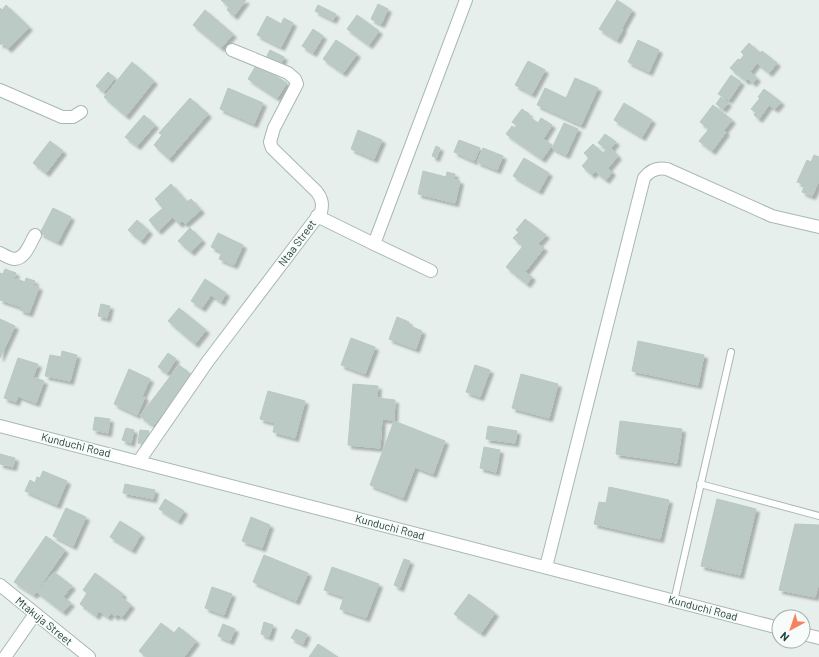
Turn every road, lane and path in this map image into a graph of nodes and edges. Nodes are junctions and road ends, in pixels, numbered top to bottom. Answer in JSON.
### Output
{"nodes":[{"id":1,"x":466,"y":0,"type":"edge"},
{"id":2,"x":232,"y":50,"type":"dead end"},
{"id":3,"x":0,"y":90,"type":"edge"},
{"id":4,"x":81,"y":112,"type":"dead end"},
{"id":5,"x":318,"y":216,"type":"junction"},
{"id":6,"x":819,"y":227,"type":"edge"},
{"id":7,"x":35,"y":235,"type":"dead end"},
{"id":8,"x":374,"y":244,"type":"junction"},
{"id":9,"x":0,"y":254,"type":"edge"},
{"id":10,"x":431,"y":271,"type":"dead end"},
{"id":11,"x":731,"y":352,"type":"dead end"},
{"id":12,"x":0,"y":426,"type":"edge"},
{"id":13,"x":139,"y":461,"type":"junction"},
{"id":14,"x":700,"y":484,"type":"junction"},
{"id":15,"x":819,"y":516,"type":"edge"},
{"id":16,"x":546,"y":567,"type":"junction"},
{"id":17,"x":0,"y":585,"type":"edge"},
{"id":18,"x":674,"y":601,"type":"junction"},
{"id":19,"x":35,"y":614,"type":"junction"},
{"id":20,"x":771,"y":626,"type":"edge"},
{"id":21,"x":5,"y":657,"type":"edge"},
{"id":22,"x":89,"y":657,"type":"edge"}],
"edges":[{"from":1,"to":8,"type":"street"},
{"from":2,"to":5,"type":"street","name":"Ntaa Street"},
{"from":3,"to":4,"type":"street"},
{"from":5,"to":8,"type":"street"},
{"from":5,"to":13,"type":"street","name":"Ntaa Street"},
{"from":6,"to":16,"type":"street"},
{"from":7,"to":9,"type":"street"},
{"from":8,"to":10,"type":"street"},
{"from":11,"to":14,"type":"lane"},
{"from":12,"to":13,"type":"street","name":"Kunduchi Road"},
{"from":13,"to":16,"type":"street","name":"Kunduchi Road"},
{"from":14,"to":15,"type":"lane"},
{"from":14,"to":18,"type":"lane"},
{"from":16,"to":18,"type":"street","name":"Kunduchi Road"},
{"from":17,"to":19,"type":"street","name":"Mtakuja Street"},
{"from":18,"to":20,"type":"street","name":"Kunduchi Road"},
{"from":19,"to":21,"type":"street"},
{"from":19,"to":22,"type":"street","name":"Mtakuja Street"}]}
